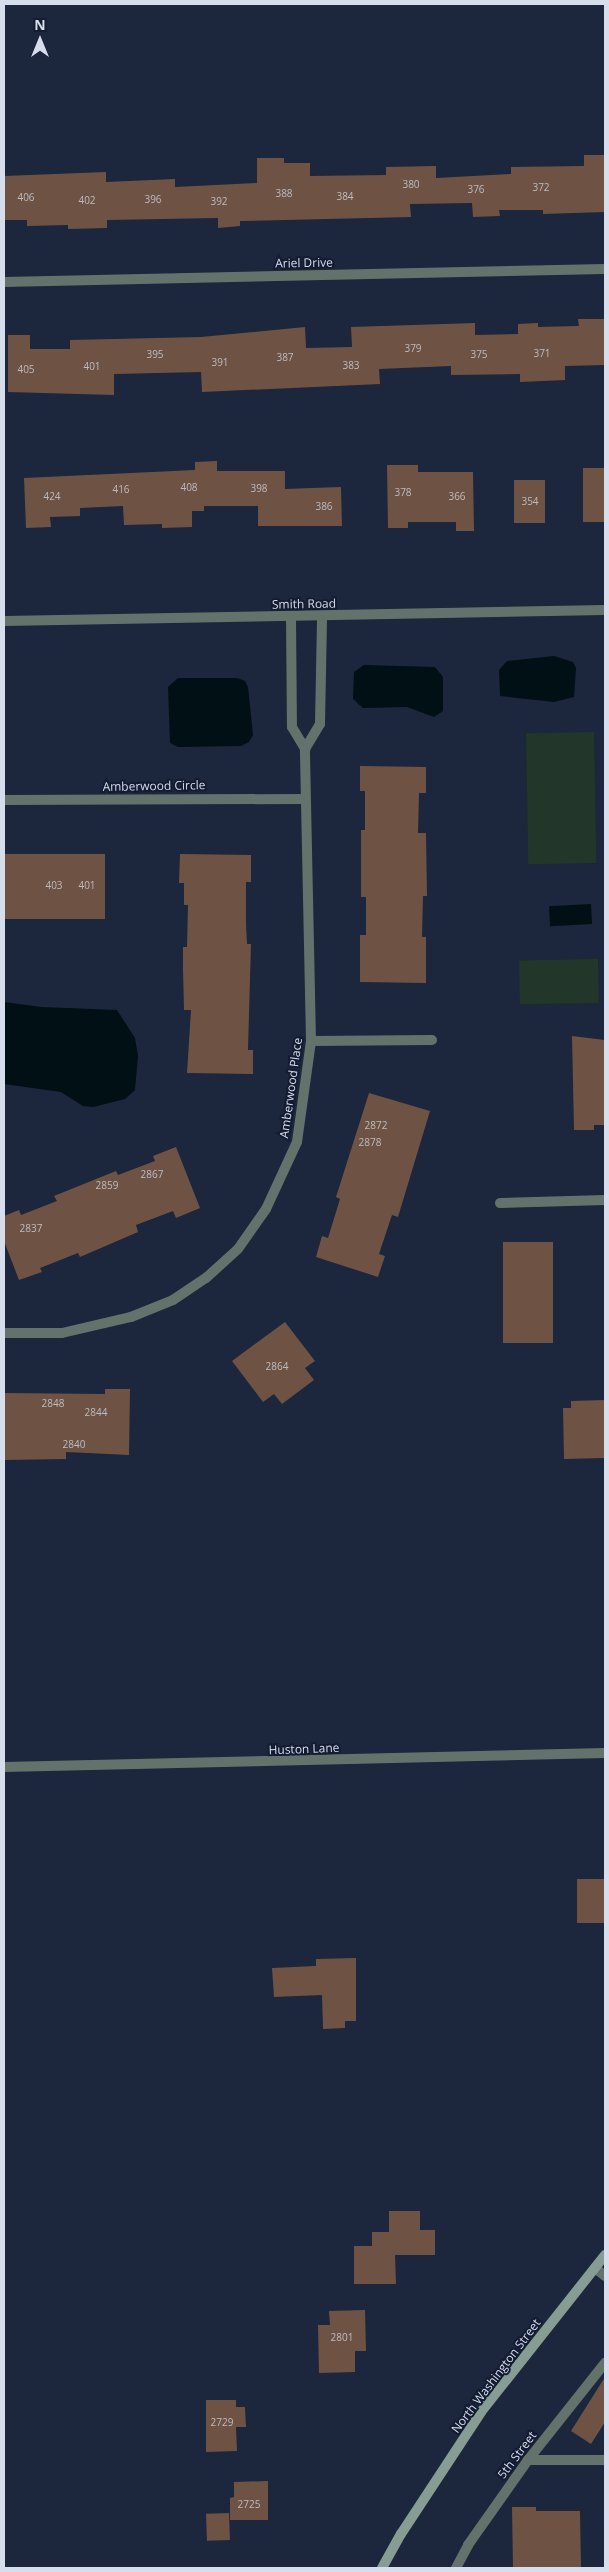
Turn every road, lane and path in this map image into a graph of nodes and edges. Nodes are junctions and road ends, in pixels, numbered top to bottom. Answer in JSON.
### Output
{"nodes":[{"id":1,"x":605,"y":269,"type":"edge"},
{"id":2,"x":4,"y":282,"type":"edge"},
{"id":3,"x":605,"y":610,"type":"edge"},
{"id":4,"x":291,"y":617,"type":"junction"},
{"id":5,"x":322,"y":617,"type":"junction"},
{"id":6,"x":4,"y":621,"type":"edge"},
{"id":7,"x":305,"y":749,"type":"junction"},
{"id":8,"x":305,"y":799,"type":"junction"},
{"id":9,"x":4,"y":800,"type":"edge"},
{"id":10,"x":432,"y":1040,"type":"dead end"},
{"id":11,"x":311,"y":1041,"type":"junction"},
{"id":12,"x":605,"y":1200,"type":"edge"},
{"id":13,"x":500,"y":1203,"type":"dead end"},
{"id":14,"x":4,"y":1333,"type":"edge"},
{"id":15,"x":605,"y":1753,"type":"edge"},
{"id":16,"x":4,"y":1767,"type":"edge"},
{"id":17,"x":605,"y":2255,"type":"edge"},
{"id":18,"x":595,"y":2268,"type":"junction"},
{"id":19,"x":605,"y":2276,"type":"edge"},
{"id":20,"x":605,"y":2363,"type":"edge"},
{"id":21,"x":528,"y":2460,"type":"junction"},
{"id":22,"x":605,"y":2460,"type":"edge"},
{"id":23,"x":382,"y":2568,"type":"edge"},
{"id":24,"x":456,"y":2568,"type":"edge"}],
"edges":[{"from":1,"to":2,"type":"street","name":"Ariel Drive"},
{"from":3,"to":5,"type":"street","name":"Smith Road"},
{"from":4,"to":5,"type":"street","name":"Smith Road"},
{"from":4,"to":6,"type":"street","name":"Smith Road"},
{"from":4,"to":7,"type":"street"},
{"from":5,"to":7,"type":"street"},
{"from":7,"to":8,"type":"street","name":"Amberwood Place"},
{"from":8,"to":9,"type":"street","name":"Amberwood Circle"},
{"from":8,"to":11,"type":"street","name":"Amberwood Place"},
{"from":10,"to":11,"type":"street"},
{"from":11,"to":14,"type":"street","name":"Amberwood Place"},
{"from":12,"to":13,"type":"street"},
{"from":15,"to":16,"type":"street","name":"Huston Lane"},
{"from":17,"to":18,"type":"main road","name":"North Washington Street"},
{"from":18,"to":19,"type":"street"},
{"from":18,"to":23,"type":"main road","name":"North Washington Street"},
{"from":20,"to":21,"type":"street","name":"5th Street"},
{"from":21,"to":22,"type":"street"},
{"from":21,"to":24,"type":"street","name":"5th Street"}]}
